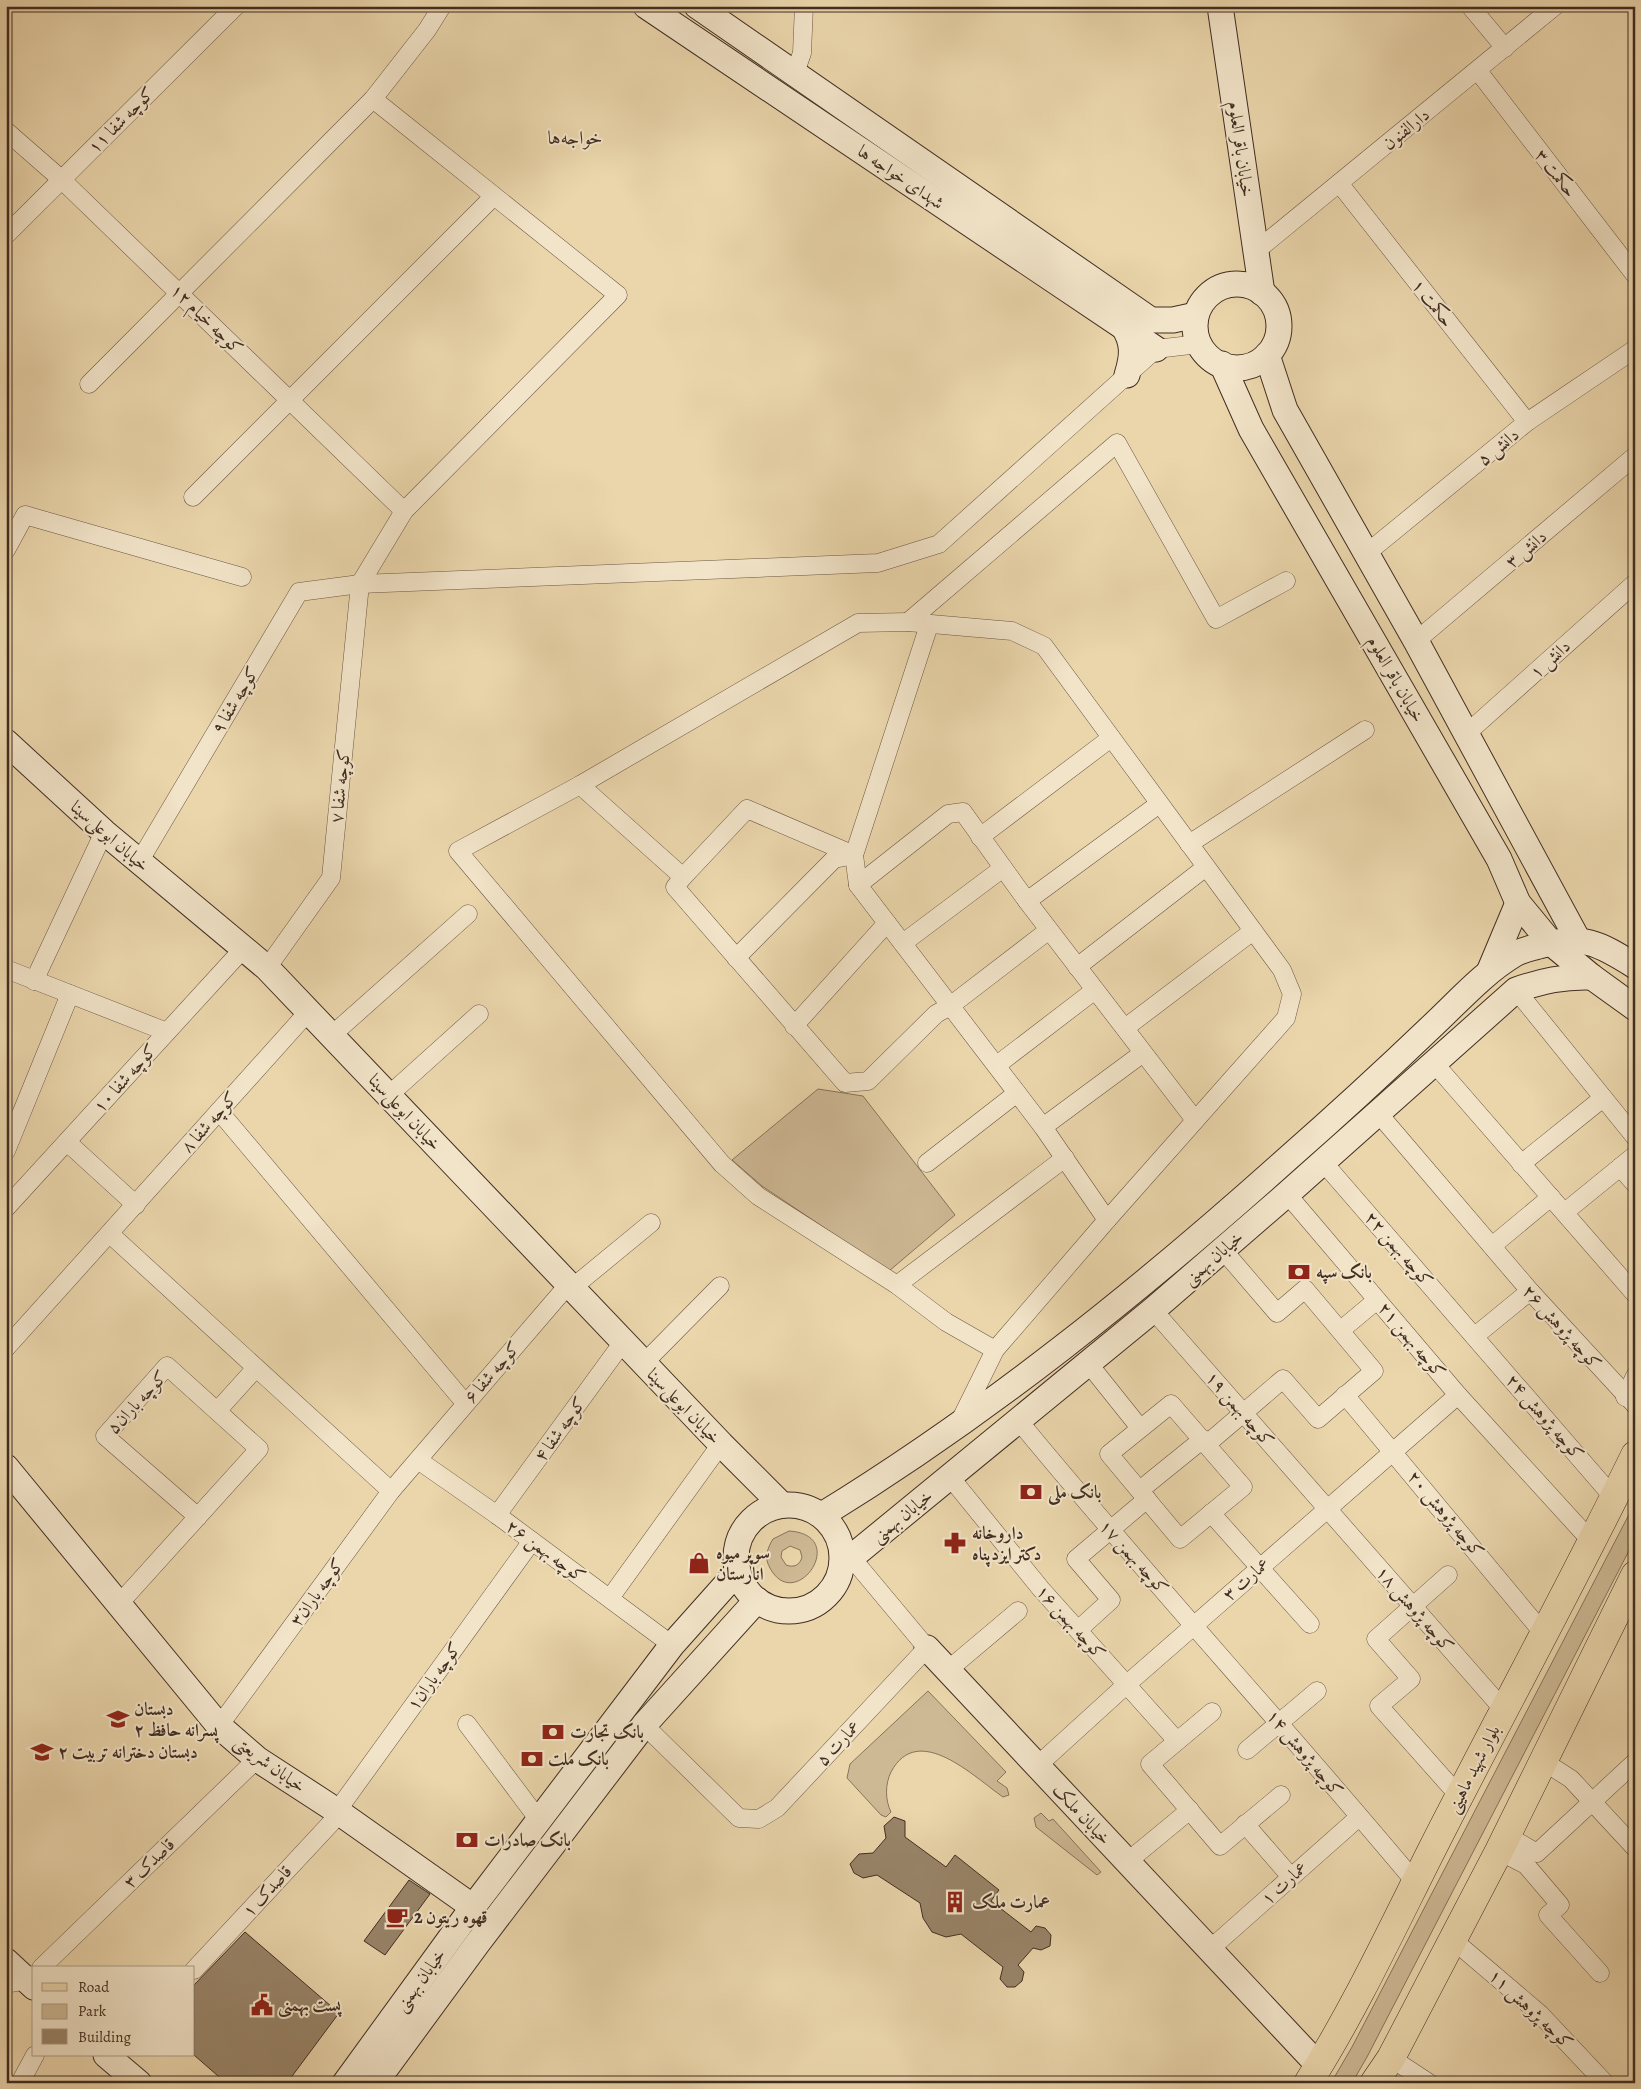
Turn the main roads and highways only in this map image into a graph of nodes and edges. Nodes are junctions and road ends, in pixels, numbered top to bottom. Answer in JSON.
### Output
{"nodes":[{"id":1,"x":1635,"y":1455,"type":"edge"},
{"id":2,"x":1635,"y":1575,"type":"edge"},
{"id":3,"x":1314,"y":2074,"type":"edge"},
{"id":4,"x":1374,"y":2083,"type":"edge"}],
"edges":[{"from":1,"to":3,"type":"main road","name":"بلوار شهید ماهینی"},
{"from":2,"to":4,"type":"main road"}]}
